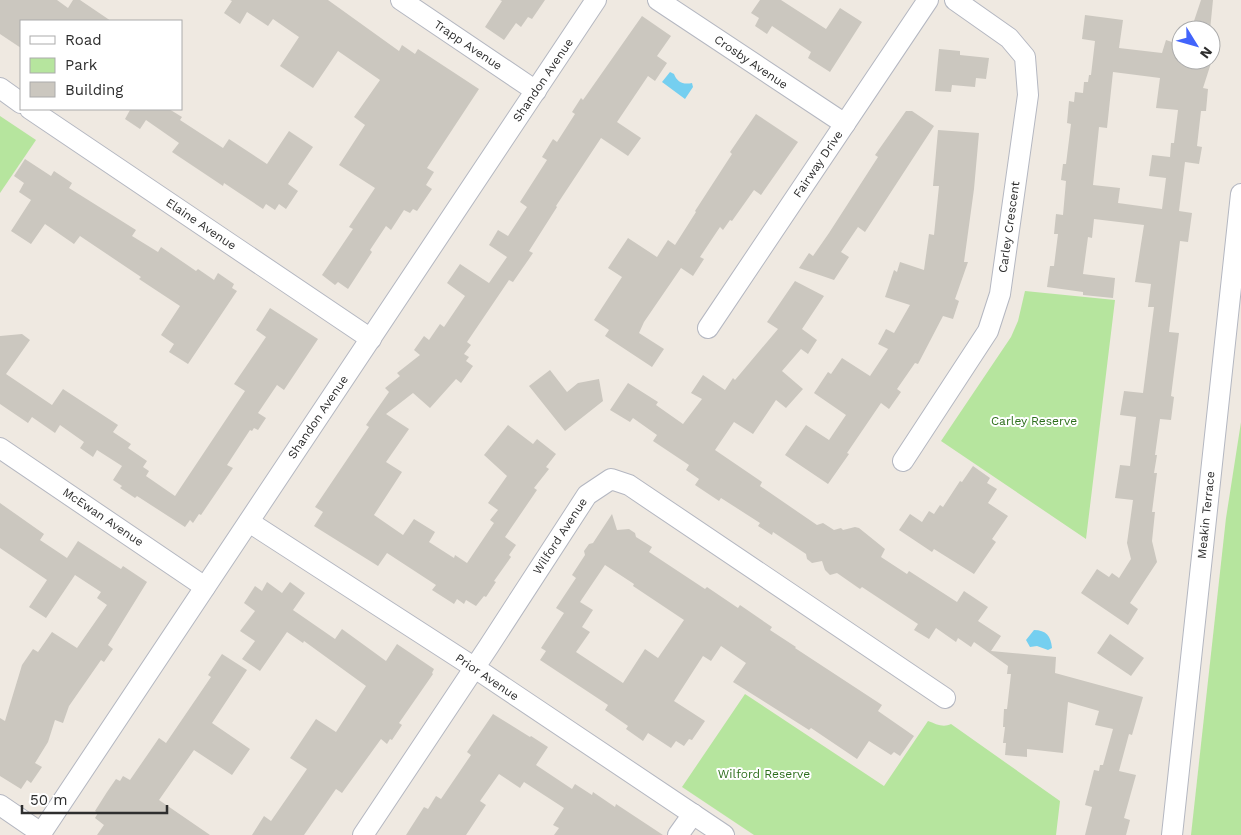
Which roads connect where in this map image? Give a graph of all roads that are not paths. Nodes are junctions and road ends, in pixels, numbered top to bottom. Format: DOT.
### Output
graph roads {
  1 [pos="401,0"];
  2 [pos="596,0"];
  3 [pos="658,0"];
  4 [pos="928,0"];
  5 [pos="955,0"];
  6 [pos="0,88"];
  7 [pos="536,91"];
  8 [pos="20,101"];
  9 [pos="31,110"];
  10 [pos="845,124"];
  11 [pos="1241,197"];
  12 [pos="708,328"];
  13 [pos="371,339"];
  14 [pos="0,448"];
  15 [pos="903,461"];
  16 [pos="249,522"];
  17 [pos="205,587"];
  18 [pos="475,668"];
  19 [pos="945,698"];
  20 [pos="0,805"];
  21 [pos="693,814"];
  22 [pos="41,834"];
  23 [pos="363,835"];
  24 [pos="678,835"];
  25 [pos="724,835"];
  26 [pos="1172,835"];
  1 -- 7 [label="street, Trapp Avenue"];
  2 -- 7 [label="street, Shandon Avenue"];
  3 -- 10 [label="street, Crosby Avenue"];
  4 -- 10 [label="street, Fairway Drive"];
  5 -- 15 [label="street, Carley Crescent"];
  6 -- 8 [label="street"];
  7 -- 13 [label="street, Shandon Avenue"];
  9 -- 13 [label="street, Elaine Avenue"];
  10 -- 12 [label="street, Fairway Drive"];
  11 -- 26 [label="street, Meakin Terrace"];
  13 -- 16 [label="street, Shandon Avenue"];
  14 -- 17 [label="street, McEwan Avenue"];
  16 -- 17 [label="street, Shandon Avenue"];
  16 -- 18 [label="street, Prior Avenue"];
  17 -- 22 [label="street, Shandon Avenue"];
  18 -- 19 [label="street, Wilford Avenue"];
  18 -- 21 [label="street, Prior Avenue"];
  18 -- 23 [label="street, Wilford Avenue"];
  20 -- 22 [label="street"];
  21 -- 24 [label="street"];
  21 -- 25 [label="street, Prior Avenue"];
}
